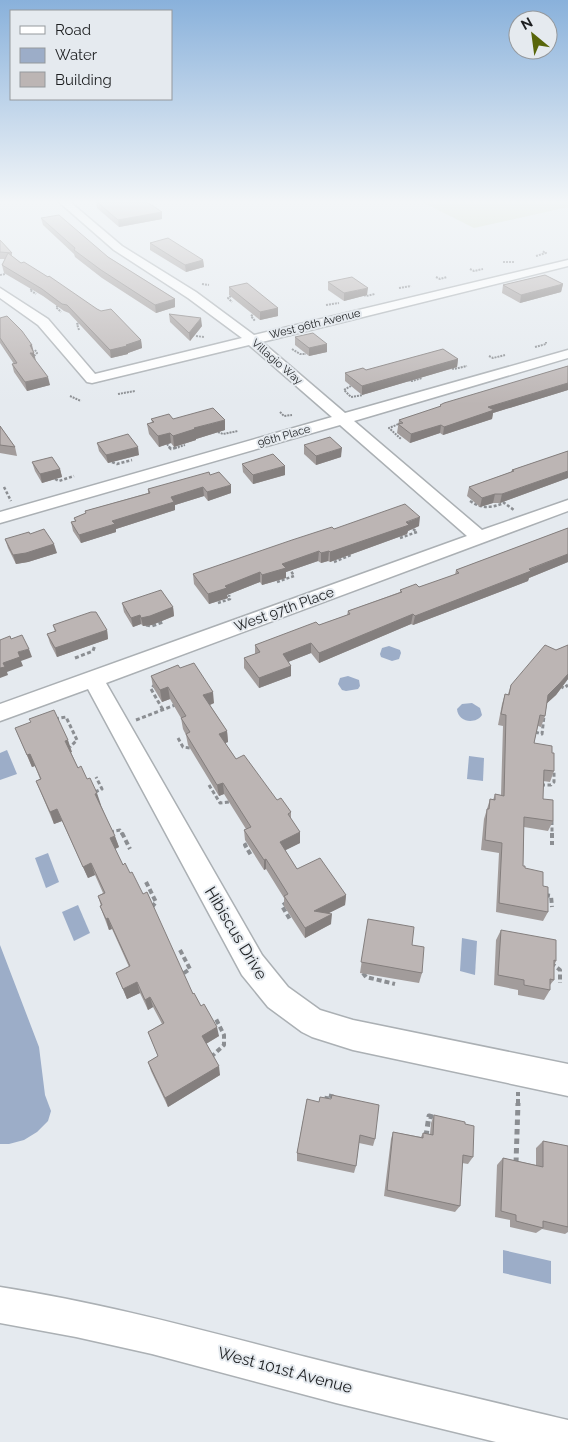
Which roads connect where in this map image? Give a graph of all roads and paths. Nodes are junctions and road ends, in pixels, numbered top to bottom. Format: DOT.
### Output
graph roads {
  1 [pos="152,269"];
  2 [pos="470,269"];
  3 [pos="481,269"];
  4 [pos="538,269"];
  5 [pos="5,274"];
  6 [pos="0,275"];
  7 [pos="436,277"];
  8 [pos="447,277"];
  9 [pos="201,284"];
  10 [pos="209,285"];
  11 [pos="411,286"];
  12 [pos="398,288"];
  13 [pos="32,289"];
  14 [pos="0,292"];
  15 [pos="36,294"];
  16 [pos="361,294"];
  17 [pos="375,294"];
  18 [pos="231,296"];
  19 [pos="232,302"];
  20 [pos="339,303"];
  21 [pos="326,305"];
  22 [pos="58,306"];
  23 [pos="61,312"];
  24 [pos="255,313"];
  25 [pos="255,320"];
  26 [pos="85,321"];
  27 [pos="79,330"];
  28 [pos="250,340"];
  29 [pos="546,342"];
  30 [pos="535,347"];
  31 [pos="292,349"];
  32 [pos="35,350"];
  33 [pos="306,354"];
  34 [pos="568,354"];
  35 [pos="505,355"];
  36 [pos="34,356"];
  37 [pos="489,356"];
  38 [pos="467,366"];
  39 [pos="449,368"];
  40 [pos="422,378"];
  41 [pos="408,380"];
  42 [pos="351,386"];
  43 [pos="135,391"];
  44 [pos="118,394"];
  45 [pos="70,396"];
  46 [pos="363,396"];
  47 [pos="81,401"];
  48 [pos="280,412"];
  49 [pos="292,415"];
  50 [pos="342,419"];
  51 [pos="405,424"];
  52 [pos="238,431"];
  53 [pos="218,432"];
  54 [pos="401,439"];
  55 [pos="168,444"];
  56 [pos="186,445"];
  57 [pos="132,460"];
  58 [pos="112,462"];
  59 [pos="74,476"];
  60 [pos="54,479"];
  61 [pos="470,502"];
  62 [pos="504,503"];
  63 [pos="568,505"];
  64 [pos="0,518"];
  65 [pos="413,529"];
  66 [pos="480,537"];
  67 [pos="400,538"];
  68 [pos="349,553"];
  69 [pos="334,562"];
  70 [pos="291,571"];
  71 [pos="277,582"];
  72 [pos="229,595"];
  73 [pos="218,603"];
  74 [pos="163,622"];
  75 [pos="146,625"];
  76 [pos="95,645"];
  77 [pos="75,658"];
  78 [pos="93,679"];
  79 [pos="161,682"];
  80 [pos="568,685"];
  81 [pos="560,686"];
  82 [pos="175,705"];
  83 [pos="163,710"];
  84 [pos="0,713"];
  85 [pos="544,716"];
  86 [pos="54,719"];
  87 [pos="119,727"];
  88 [pos="535,732"];
  89 [pos="178,738"];
  90 [pos="70,748"];
  91 [pos="190,748"];
  92 [pos="554,771"];
  93 [pos="96,777"];
  94 [pos="540,784"];
  95 [pos="209,785"];
  96 [pos="95,792"];
  97 [pos="229,802"];
  98 [pos="552,818"];
  99 [pos="110,832"];
  100 [pos="247,844"];
  101 [pos="552,845"];
  102 [pos="130,849"];
  103 [pos="252,857"];
  104 [pos="146,882"];
  105 [pos="538,893"];
  106 [pos="287,902"];
  107 [pos="152,907"];
  108 [pos="552,907"];
  109 [pos="291,921"];
  110 [pos="180,950"];
  111 [pos="550,963"];
  112 [pos="363,974"];
  113 [pos="181,975"];
  114 [pos="560,983"];
  115 [pos="395,984"];
  116 [pos="216,1019"];
  117 [pos="210,1057"];
  118 [pos="519,1069"];
  119 [pos="568,1080"];
  120 [pos="342,1098"];
  121 [pos="325,1106"];
  122 [pos="447,1120"];
  123 [pos="425,1141"];
  124 [pos="516,1169"];
  125 [pos="0,1305"];
  126 [pos="568,1440"];
  1 -- 28 [label="street, Villagio Way"];
  2 -- 3 [label="path"];
  4 -- 28 [label="street, West 96th Avenue"];
  5 -- 6 [label="path"];
  7 -- 8 [label="path"];
  9 -- 10 [label="path"];
  11 -- 12 [label="path"];
  13 -- 15 [label="path"];
  14 -- 28 [label="street, West 96th Avenue"];
  16 -- 17 [label="path"];
  18 -- 19 [label="path"];
  20 -- 21 [label="path"];
  22 -- 23 [label="path"];
  24 -- 25 [label="path"];
  26 -- 27 [label="path"];
  28 -- 50 [label="street, Villagio Way"];
  29 -- 30 [label="path"];
  31 -- 33 [label="path"];
  32 -- 36 [label="path"];
  34 -- 50 [label="street, 96th Place"];
  35 -- 37 [label="path"];
  38 -- 39 [label="path"];
  40 -- 41 [label="path"];
  42 -- 46 [label="path"];
  43 -- 44 [label="path"];
  45 -- 47 [label="path"];
  48 -- 49 [label="path"];
  50 -- 64 [label="street, 96th Place"];
  50 -- 66 [label="street, Villagio Way"];
  51 -- 54 [label="path"];
  52 -- 53 [label="path"];
  55 -- 56 [label="path"];
  57 -- 58 [label="path"];
  59 -- 60 [label="path"];
  61 -- 62 [label="path"];
  63 -- 66 [label="street, West 97th Place"];
  65 -- 67 [label="path"];
  66 -- 78 [label="street, West 97th Place"];
  68 -- 69 [label="path"];
  70 -- 71 [label="path"];
  72 -- 73 [label="path"];
  74 -- 75 [label="path"];
  76 -- 77 [label="path"];
  78 -- 84 [label="street, West 97th Place"];
  78 -- 87 [label="street, Hibiscus Drive"];
  79 -- 83 [label="path"];
  80 -- 81 [label="path"];
  82 -- 83 [label="path"];
  83 -- 87 [label="path"];
  85 -- 88 [label="path"];
  86 -- 90 [label="path"];
  87 -- 118 [label="street, Hibiscus Drive"];
  89 -- 91 [label="path"];
  92 -- 94 [label="path"];
  93 -- 96 [label="path"];
  95 -- 97 [label="path"];
  98 -- 101 [label="path"];
  99 -- 102 [label="path"];
  100 -- 103 [label="path"];
  104 -- 107 [label="path"];
  105 -- 108 [label="path"];
  106 -- 109 [label="path"];
  110 -- 113 [label="path"];
  111 -- 114 [label="path"];
  112 -- 115 [label="path"];
  116 -- 117 [label="path"];
  118 -- 119 [label="street, Hibiscus Drive"];
  118 -- 124 [label="path"];
  120 -- 121 [label="path"];
  122 -- 123 [label="path"];
  125 -- 126 [label="street, West 101st Avenue"];
}
